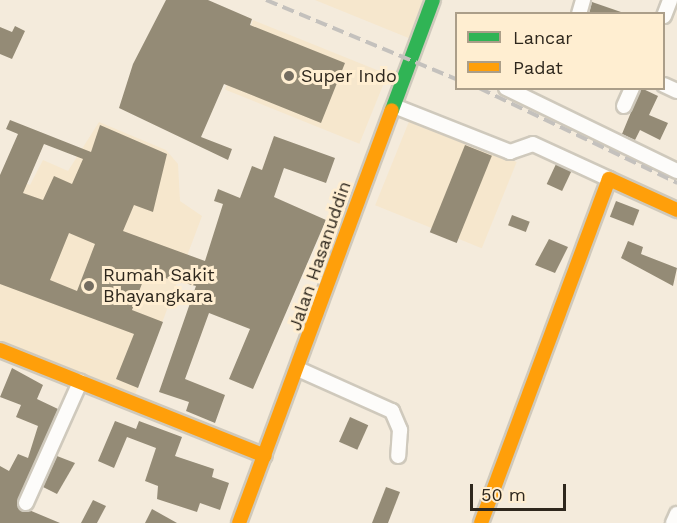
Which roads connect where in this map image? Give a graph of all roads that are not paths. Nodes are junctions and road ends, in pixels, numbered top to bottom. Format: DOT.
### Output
graph roads {
  1 [pos="433,0"];
  2 [pos="510,90"];
  3 [pos="631,90"];
  4 [pos="394,106"];
  5 [pos="624,106"];
  6 [pos="677,171"];
  7 [pos="609,178"];
  8 [pos="677,210"];
  9 [pos="0,350"];
  10 [pos="298,369"];
  11 [pos="80,382"];
  12 [pos="265,456"];
  13 [pos="398,456"];
  14 [pos="26,503"];
  15 [pos="677,514"];
  16 [pos="239,523"];
  17 [pos="481,523"];
  18 [pos="673,523"];
  1 -- 4 [label="street, Jalan Hasanuddin"];
  2 -- 6 [label="street"];
  3 -- 5 [label="street"];
  4 -- 7 [label="street"];
  4 -- 10 [label="street, Jalan Hasanuddin"];
  7 -- 8 [label="street"];
  7 -- 17 [label="street"];
  9 -- 11 [label="street"];
  10 -- 12 [label="street, Jalan Hasanuddin"];
  10 -- 13 [label="street"];
  11 -- 12 [label="street"];
  11 -- 14 [label="street"];
  12 -- 16 [label="street, Jalan Hasanuddin"];
  15 -- 18 [label="street"];
}
